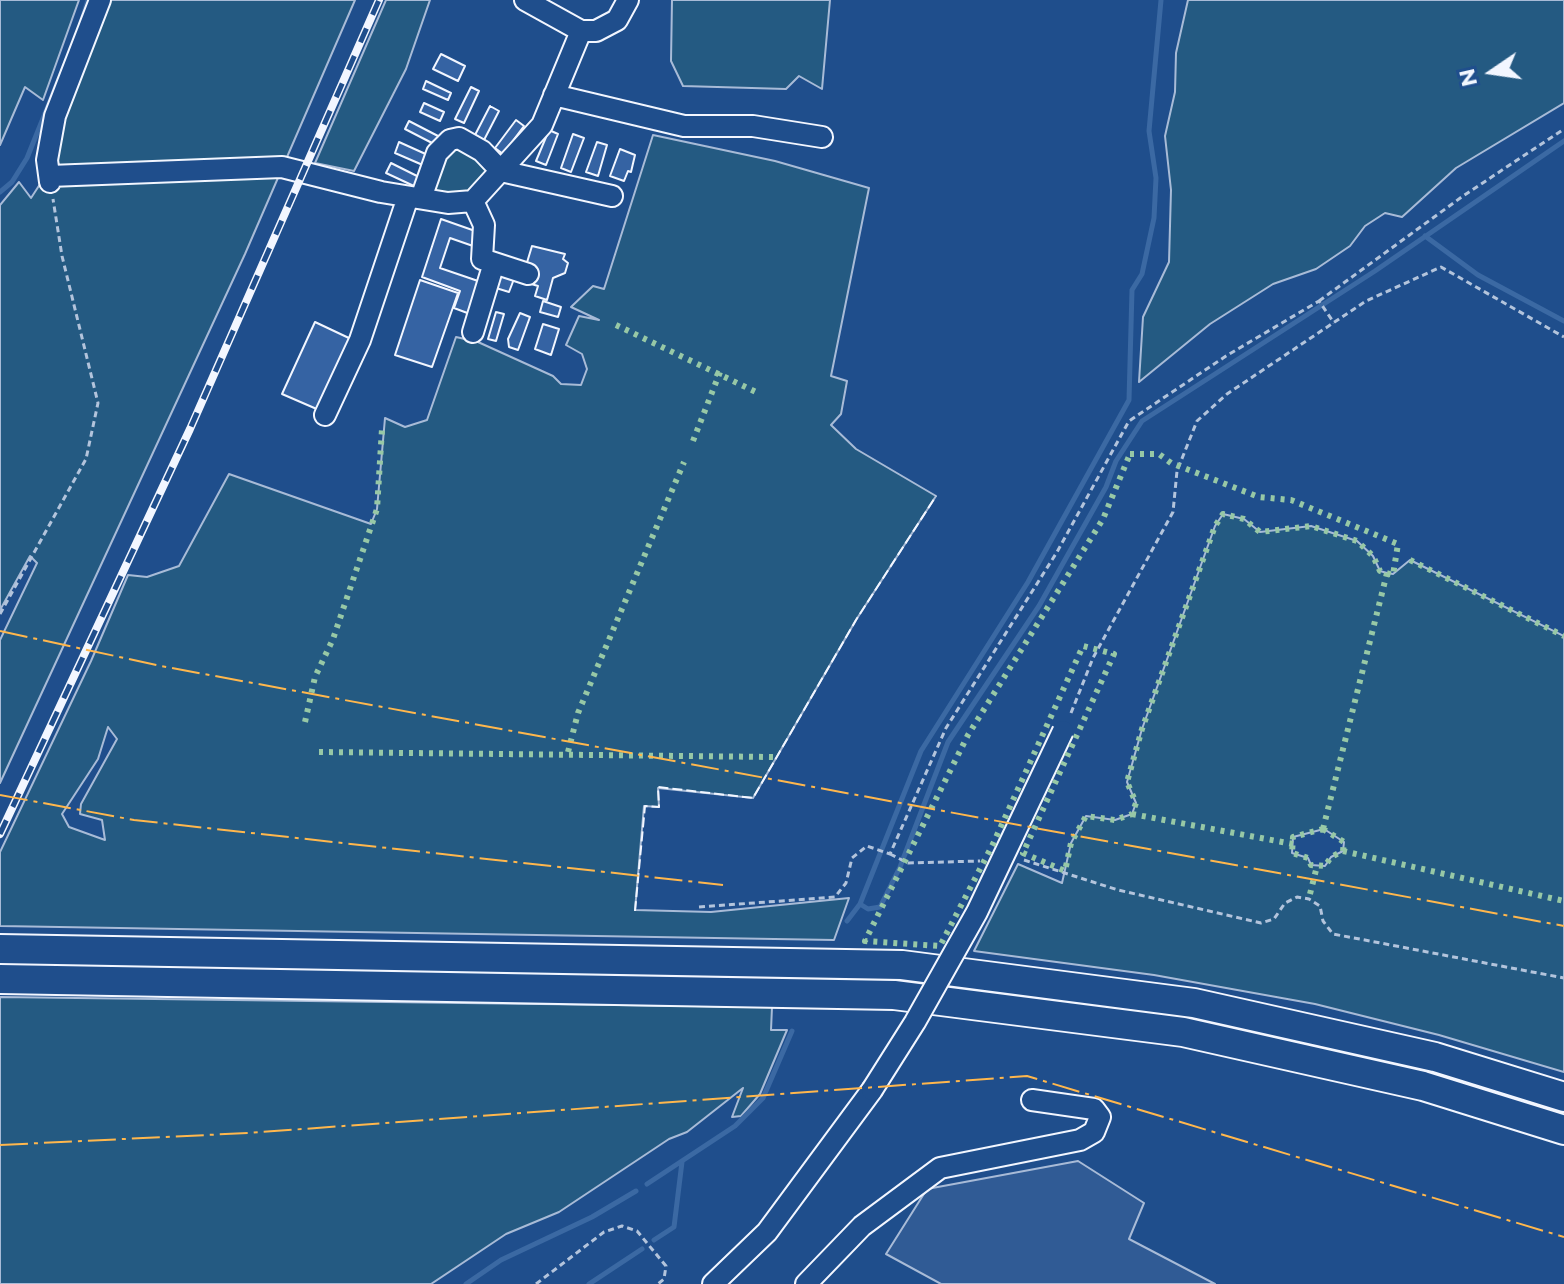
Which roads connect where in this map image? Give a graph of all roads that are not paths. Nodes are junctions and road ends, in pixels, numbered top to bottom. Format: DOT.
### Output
graph roads {
  1 [pos="100,0"];
  2 [pos="525,0"];
  3 [pos="628,0"];
  4 [pos="581,31"];
  5 [pos="554,95"];
  6 [pos="822,137"];
  7 [pos="501,171"];
  8 [pos="612,196"];
  9 [pos="415,198"];
  10 [pos="473,201"];
  11 [pos="494,263"];
  12 [pos="528,274"];
  13 [pos="473,332"];
  14 [pos="325,415"];
  15 [pos="1063,731"];
  16 [pos="0,949"];
  17 [pos="0,979"];
  18 [pos="1564,1097"];
  19 [pos="1032,1100"];
  20 [pos="1564,1130"];
  21 [pos="713,1284"];
  22 [pos="806,1284"];
  1 -- 9 [label="street"];
  2 -- 4 [label="street"];
  3 -- 4 [label="street"];
  4 -- 5 [label="street"];
  5 -- 6 [label="street"];
  5 -- 7 [label="street"];
  7 -- 8 [label="street"];
  7 -- 9 [label="street"];
  7 -- 10 [label="street"];
  9 -- 10 [label="street"];
  9 -- 14 [label="street"];
  10 -- 11 [label="street"];
  11 -- 12 [label="street"];
  11 -- 13 [label="street"];
  15 -- 21 [label="street, bridge"];
  16 -- 18 [label="highway"];
  17 -- 20 [label="highway"];
  19 -- 22 [label="street"];
}
